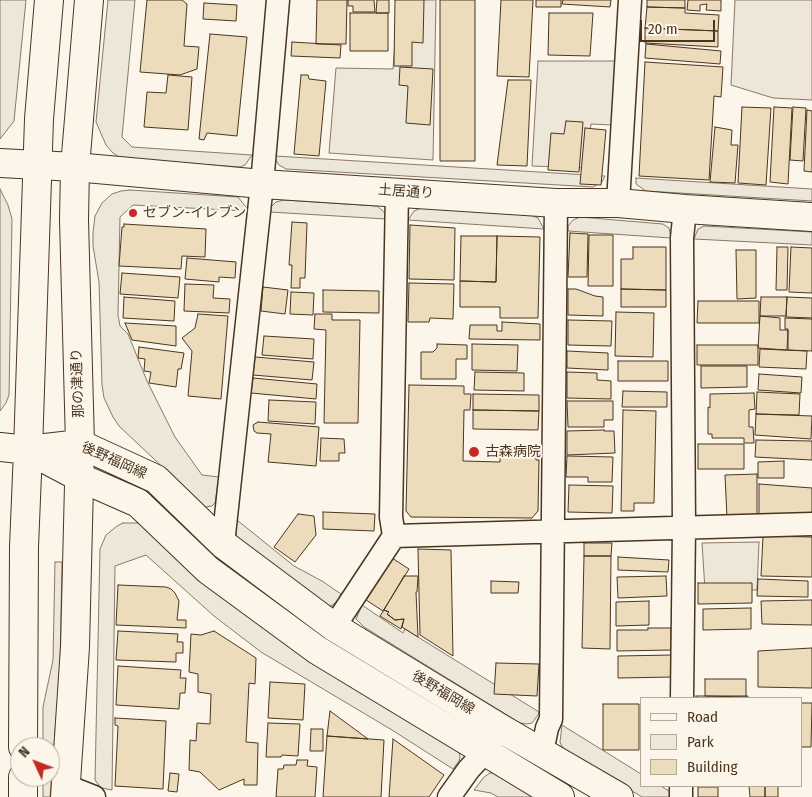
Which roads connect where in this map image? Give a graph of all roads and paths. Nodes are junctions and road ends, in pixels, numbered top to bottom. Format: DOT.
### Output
graph roads {
  1 [pos="49,0"];
  2 [pos="89,0"];
  3 [pos="278,0"];
  4 [pos="630,0"];
  5 [pos="0,163"];
  6 [pos="37,165"];
  7 [pos="75,167"];
  8 [pos="262,184"];
  9 [pos="398,192"];
  10 [pos="556,203"];
  11 [pos="618,203"];
  12 [pos="685,210"];
  13 [pos="812,217"];
  14 [pos="80,444"];
  15 [pos="0,447"];
  16 [pos="28,450"];
  17 [pos="79,477"];
  18 [pos="812,524"];
  19 [pos="684,528"];
  20 [pos="554,531"];
  21 [pos="394,536"];
  22 [pos="223,544"];
  23 [pos="334,627"];
  24 [pos="682,697"];
  25 [pos="500,728"];
  26 [pos="23,737"];
  27 [pos="485,752"];
  28 [pos="542,752"];
  29 [pos="65,791"];
  30 [pos="94,797"];
  31 [pos="449,797"];
  32 [pos="560,797"];
  33 [pos="620,797"];
  1 -- 6 [label="main road"];
  2 -- 7 [label="main road, 那の津通り"];
  3 -- 8 [label="street"];
  4 -- 11 [label="street"];
  5 -- 6 [label="main road, 土居通り"];
  6 -- 7 [label="main road, 土居通り"];
  6 -- 16 [label="main road"];
  7 -- 8 [label="main road, 土居通り"];
  7 -- 14 [label="main road, 那の津通り"];
  8 -- 9 [label="main road, 土居通り"];
  8 -- 22 [label="street"];
  9 -- 10 [label="main road, 土居通り"];
  9 -- 21 [label="street"];
  10 -- 11 [label="main road, 土居通り"];
  10 -- 20 [label="street"];
  11 -- 12 [label="main road, 土居通り"];
  12 -- 13 [label="main road, 土居通り"];
  12 -- 19 [label="street"];
  14 -- 16 [label="main road, 後野福岡線"];
  14 -- 17 [label="main road, 那の津通り"];
  14 -- 22 [label="main road, 後野福岡線"];
  15 -- 16 [label="main road"];
  16 -- 17 [label="main road, 後野福岡線"];
  16 -- 26 [label="main road"];
  17 -- 27 [label="main road, 後野福岡線"];
  17 -- 29 [label="main road, 那の津通り"];
  18 -- 19 [label="street"];
  19 -- 20 [label="street"];
  19 -- 24 [label="street"];
  20 -- 21 [label="street"];
  20 -- 28 [label="street"];
  21 -- 23 [label="street"];
  22 -- 23 [label="main road, 後野福岡線"];
  23 -- 25 [label="main road, 後野福岡線"];
  25 -- 27 [label="street"];
  25 -- 28 [label="main road, 後野福岡線"];
  27 -- 31 [label="street"];
  27 -- 32 [label="main road, 後野福岡線"];
  28 -- 33 [label="main road, 後野福岡線"];
  29 -- 30 [label="street"];
}
